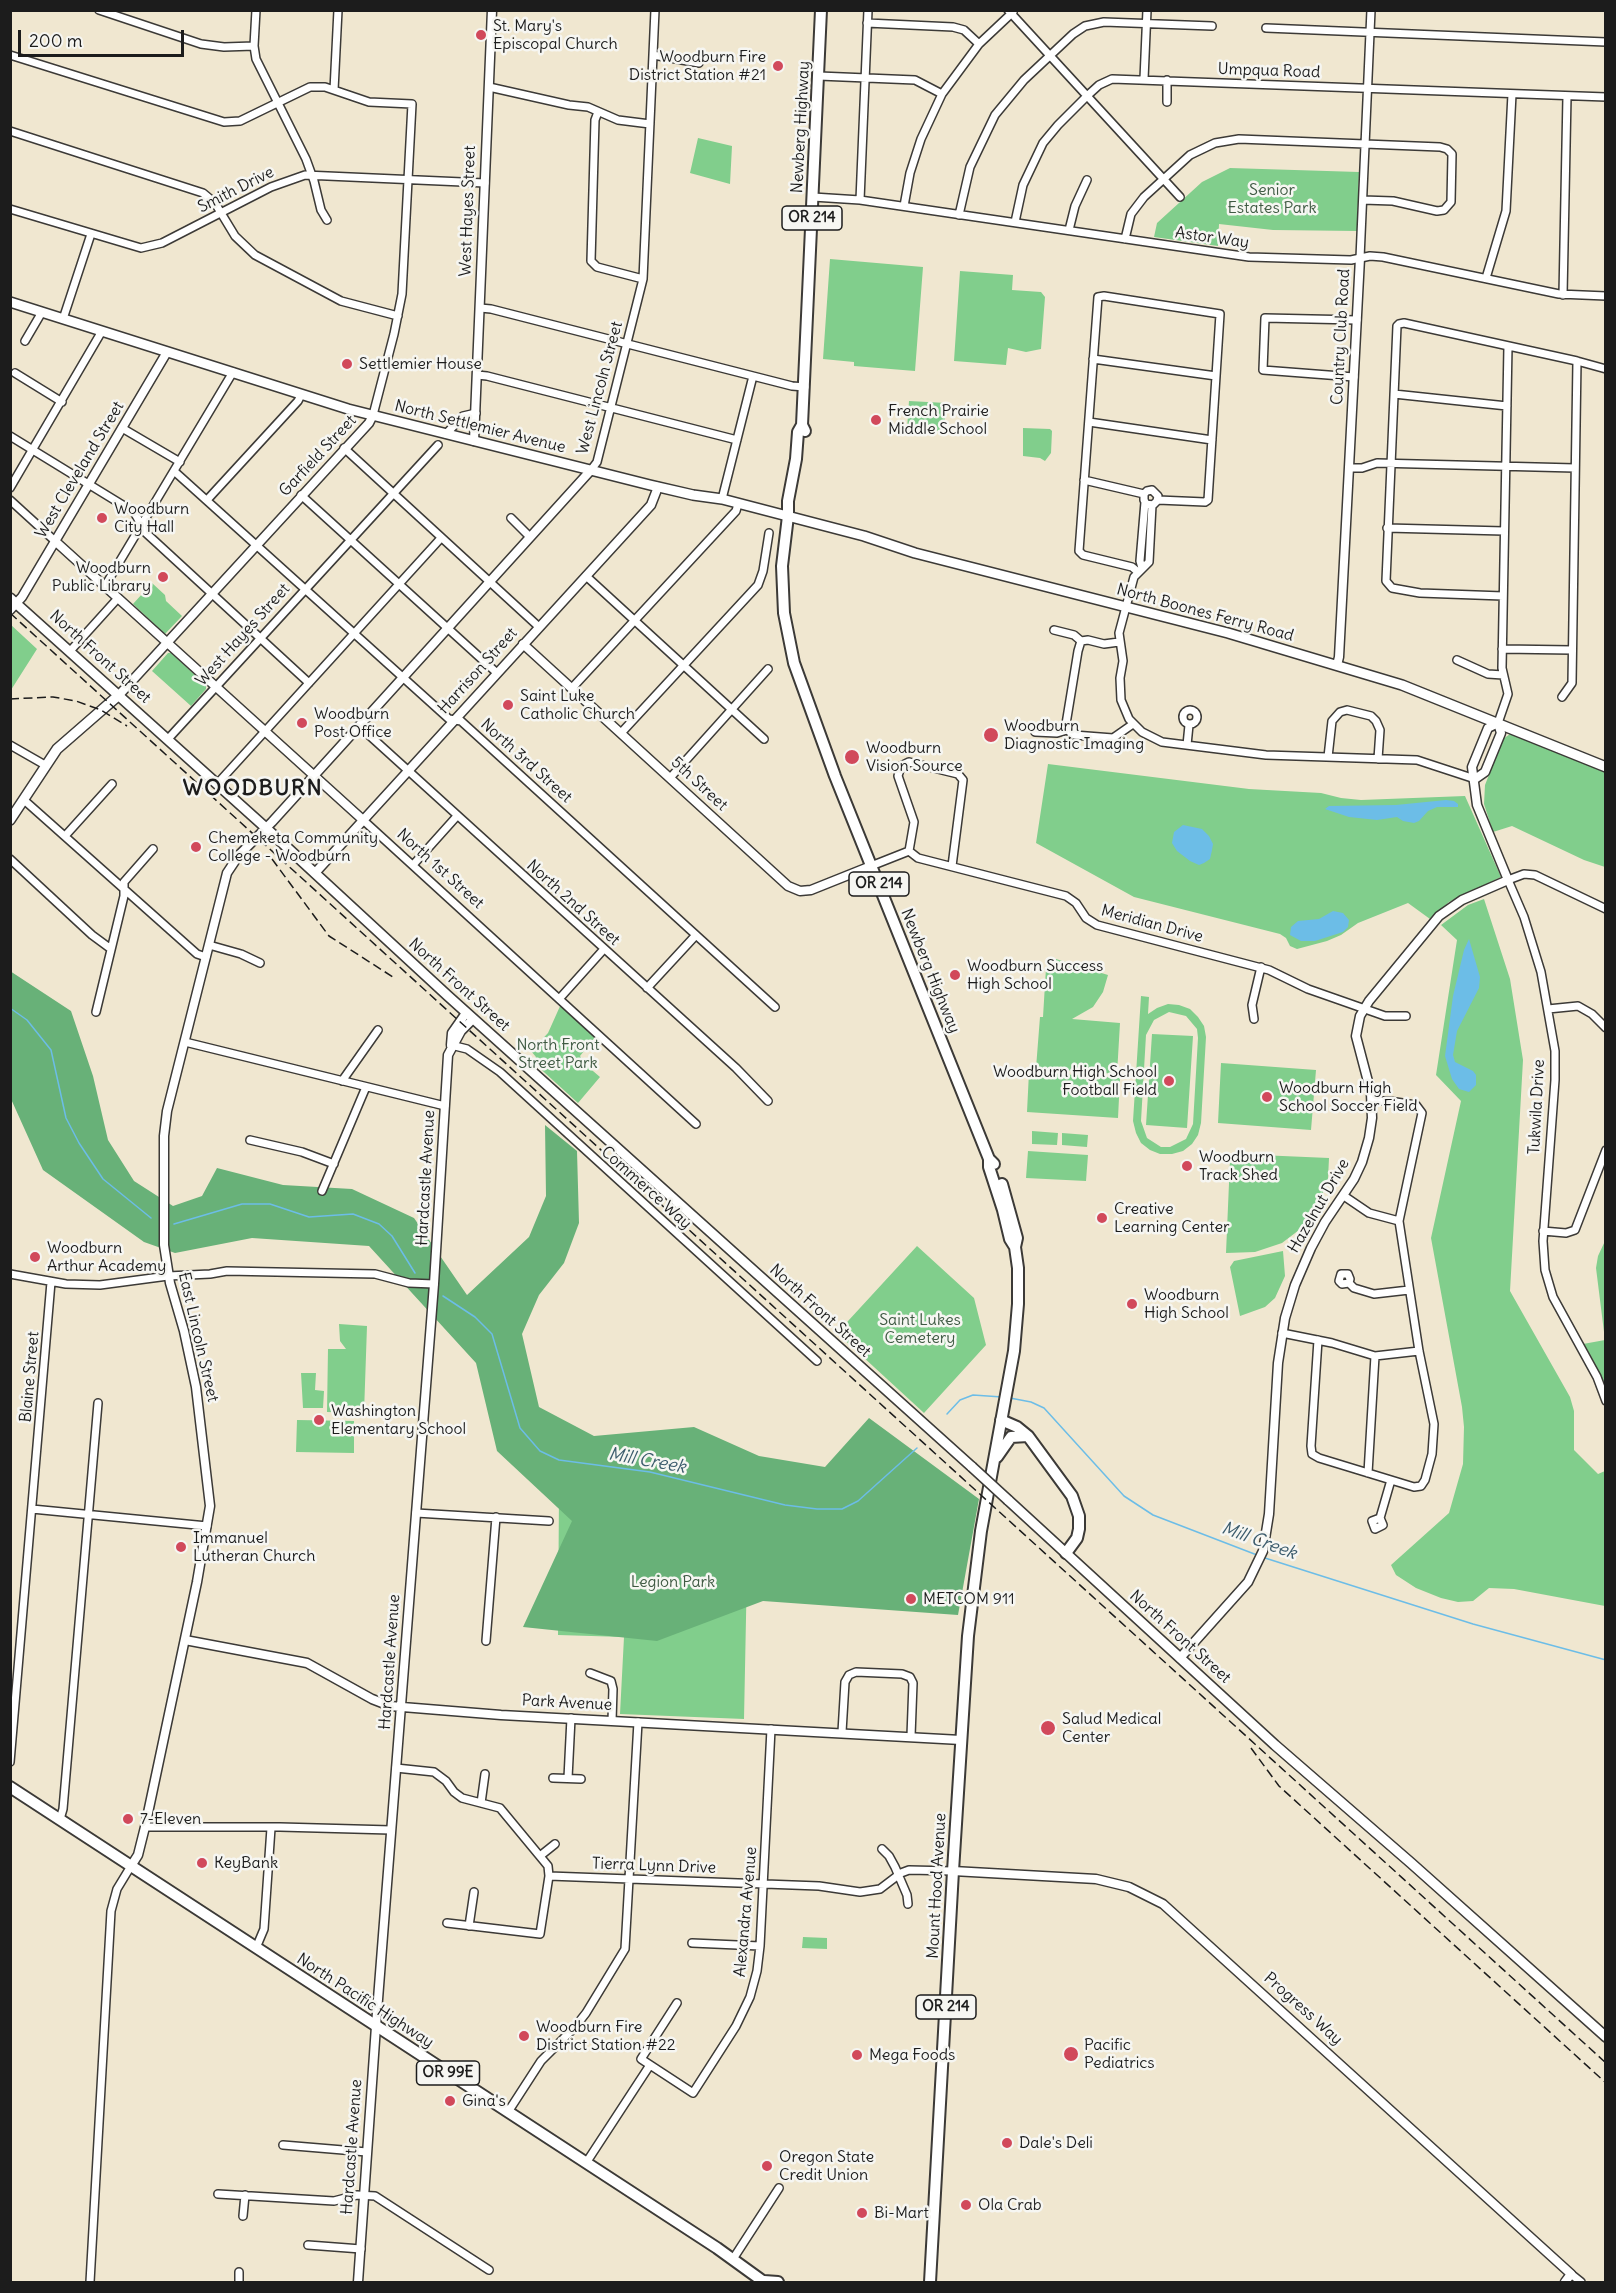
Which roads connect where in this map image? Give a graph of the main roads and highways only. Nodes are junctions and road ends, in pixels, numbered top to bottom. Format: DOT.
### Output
graph roads {
  1 [pos="821,10"];
  2 [pos="10,302"];
  3 [pos="788,516"];
  4 [pos="13,603"];
  5 [pos="119,695"];
  6 [pos="1605,767"];
  7 [pos="11,818"];
  8 [pos="1001,1420"];
  9 [pos="1028,1436"];
  10 [pos="992,1467"];
  11 [pos="987,1493"];
  12 [pos="1066,1553"];
  13 [pos="10,1786"];
  14 [pos="1605,2037"];
  15 [pos="764,2282"];
  16 [pos="778,2283"];
  17 [pos="930,2283"];
  1 -- 3 [label="main road, Newberg Highway / OR 214"];
  2 -- 3 [label="main road, North Settlemier Avenue"];
  3 -- 6 [label="main road, North Boones Ferry Road"];
  3 -- 8 [label="main road, Newberg Highway / OR 214"];
  4 -- 5 [label="main road, North Front Street"];
  5 -- 7 [label="main road"];
  5 -- 12 [label="main road, North Front Street, bridge"];
  8 -- 9 [label="main road"];
  8 -- 10 [label="main road, Newberg Highway / OR 214"];
  9 -- 10 [label="main road"];
  9 -- 12 [label="main road"];
  10 -- 11 [label="main road, Newberg Highway / OR 214"];
  11 -- 17 [label="main road, Mount Hood Avenue / OR 214"];
  12 -- 14 [label="main road, North Front Street"];
  13 -- 15 [label="main road, North Pacific Highway / OR 99E"];
  15 -- 16 [label="main road, North Pacific Highway / OR 99E"];
}
